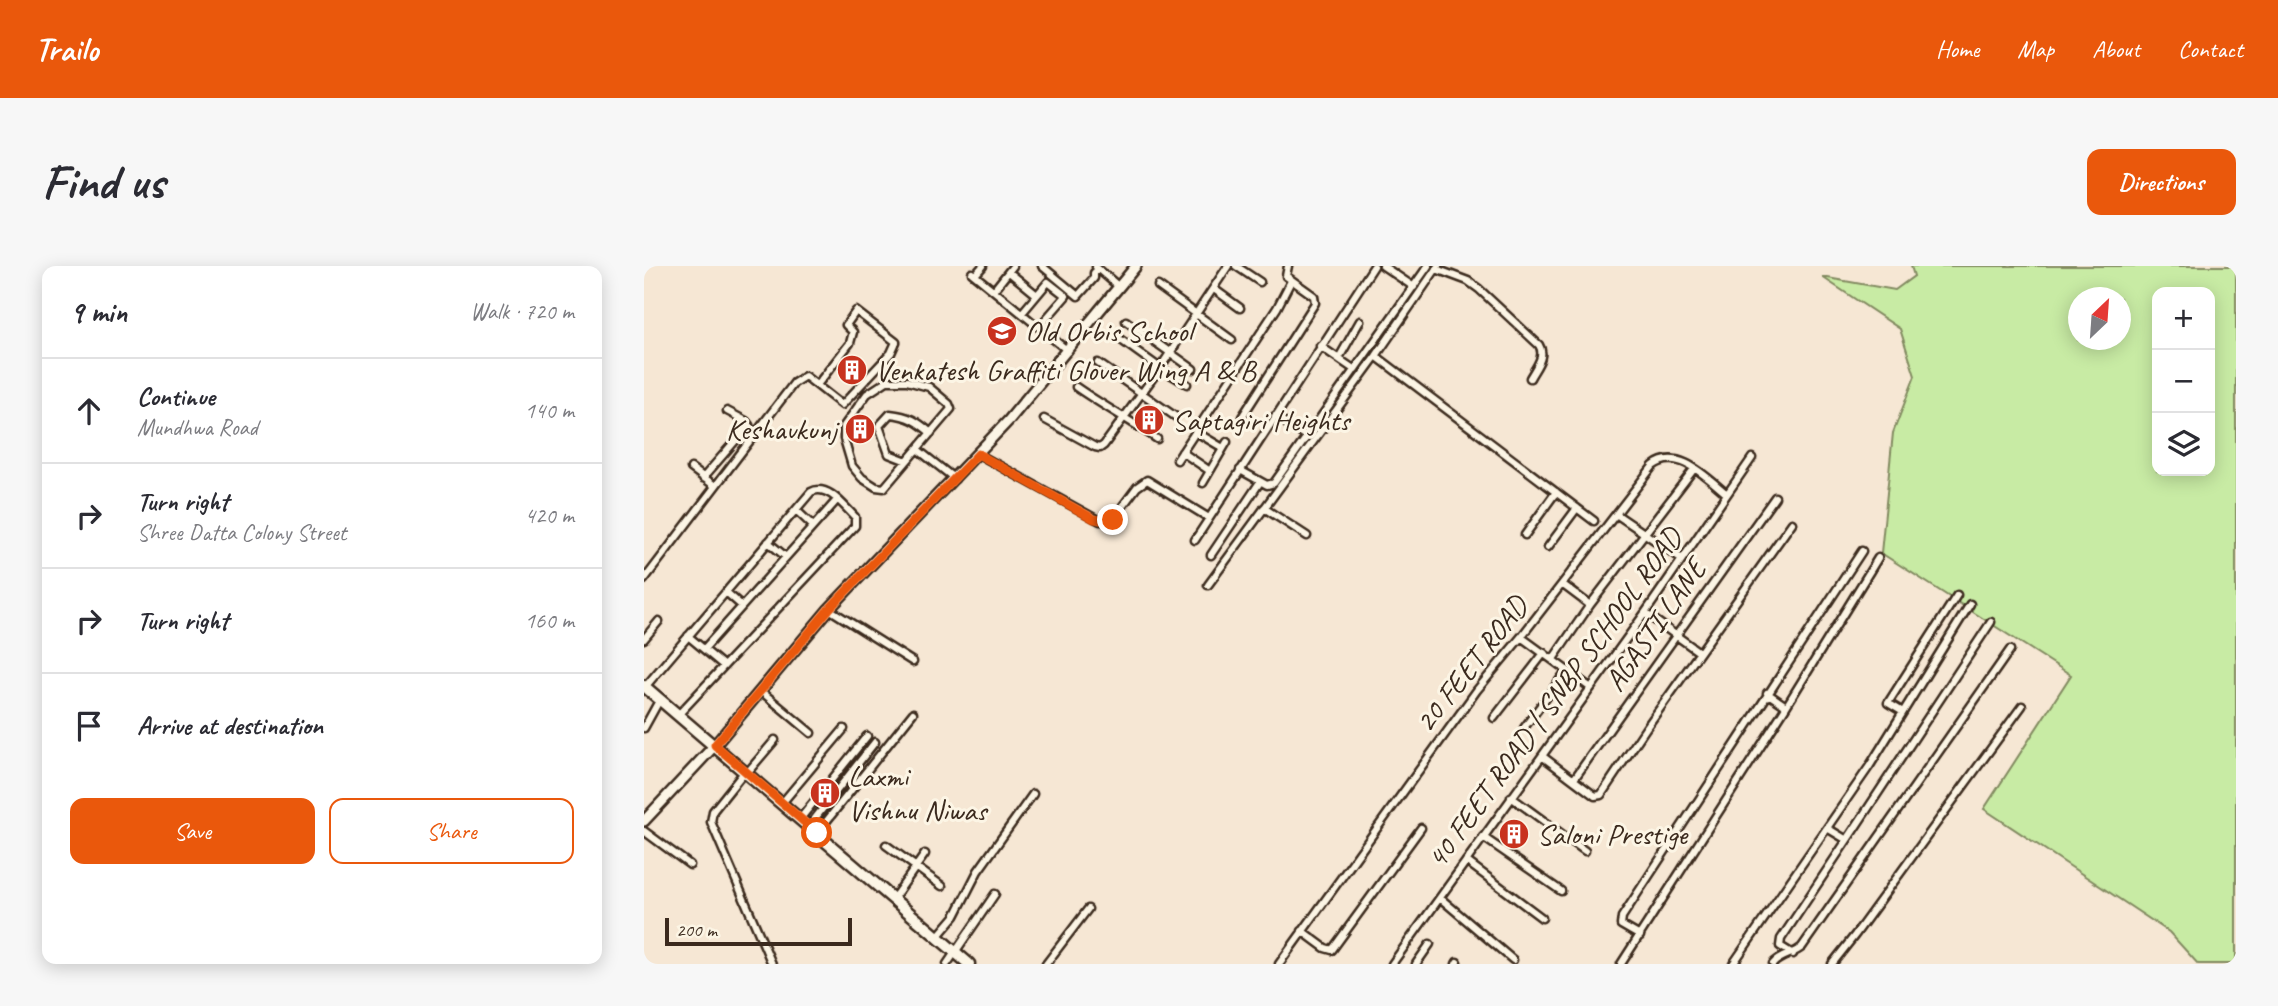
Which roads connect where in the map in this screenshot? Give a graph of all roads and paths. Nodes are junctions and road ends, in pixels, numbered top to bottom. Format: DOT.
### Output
graph roads {
  1 [pos="983,266"];
  2 [pos="1042,266"];
  3 [pos="1136,266"];
  4 [pos="1228,266"];
  5 [pos="1236,266"];
  6 [pos="1288,266"];
  7 [pos="1374,266"];
  8 [pos="1383,266"];
  9 [pos="1427,266"];
  10 [pos="1096,267"];
  11 [pos="1437,268"];
  12 [pos="1011,269"];
  13 [pos="1292,281"];
  14 [pos="1260,282"];
  15 [pos="1118,286"];
  16 [pos="1158,286"];
  17 [pos="1414,287"];
  18 [pos="1214,289"];
  19 [pos="994,290"];
  20 [pos="1037,295"];
  21 [pos="1240,308"];
  22 [pos="1022,313"];
  23 [pos="1196,314"];
  24 [pos="1126,321"];
  25 [pos="1360,321"];
  26 [pos="1039,327"];
  27 [pos="1117,337"];
  28 [pos="1231,340"];
  29 [pos="1320,346"];
  30 [pos="1068,351"];
  31 [pos="1169,353"];
  32 [pos="1376,356"];
  33 [pos="1339,358"];
  34 [pos="1098,363"];
  35 [pos="1160,368"];
  36 [pos="1193,369"];
  37 [pos="1355,370"];
  38 [pos="1530,378"];
  39 [pos="1187,384"];
  40 [pos="817,385"];
  41 [pos="1076,387"];
  42 [pos="1142,392"];
  43 [pos="727,411"];
  44 [pos="1275,416"];
  45 [pos="1125,417"];
  46 [pos="1176,417"];
  47 [pos="1242,417"];
  48 [pos="1044,419"];
  49 [pos="1196,432"];
  50 [pos="931,433"];
  51 [pos="1307,438"];
  52 [pos="1157,439"];
  53 [pos="917,449"];
  54 [pos="1182,452"];
  55 [pos="978,454"];
  56 [pos="1752,458"];
  57 [pos="1177,460"];
  58 [pos="907,461"];
  59 [pos="691,468"];
  60 [pos="1693,469"];
  61 [pos="1240,470"];
  62 [pos="1210,471"];
  63 [pos="703,478"];
  64 [pos="955,480"];
  65 [pos="1260,482"];
  66 [pos="1203,483"];
  67 [pos="715,486"];
  68 [pos="1556,492"];
  69 [pos="1727,494"];
  70 [pos="1774,497"];
  71 [pos="837,500"];
  72 [pos="1264,508"];
  73 [pos="1577,508"];
  74 [pos="796,510"];
  75 [pos="1616,514"];
  76 [pos="1209,518"];
  77 [pos="1594,521"];
  78 [pos="1792,523"];
  79 [pos="813,526"];
  80 [pos="1644,533"];
  81 [pos="1525,535"];
  82 [pos="1307,536"];
  83 [pos="1195,540"];
  84 [pos="768,542"];
  85 [pos="1548,547"];
  86 [pos="1862,551"];
  87 [pos="1210,555"];
  88 [pos="786,557"];
  89 [pos="1878,558"];
  90 [pos="1682,559"];
  91 [pos="644,580"];
  92 [pos="1562,584"];
  93 [pos="1208,585"];
  94 [pos="726,592"];
  95 [pos="1957,595"];
  96 [pos="1970,604"];
  97 [pos="1590,605"];
  98 [pos="742,606"];
  99 [pos="829,609"];
  100 [pos="1645,614"];
  101 [pos="659,621"];
  102 [pos="1991,622"];
  103 [pos="688,636"];
  104 [pos="1521,636"];
  105 [pos="1675,636"];
  106 [pos="644,639"];
  107 [pos="704,649"];
  108 [pos="2010,650"];
  109 [pos="1699,652"];
  110 [pos="1544,653"];
  111 [pos="1553,659"];
  112 [pos="913,662"];
  113 [pos="724,666"];
  114 [pos="1567,670"];
  115 [pos="645,687"];
  116 [pos="1591,688"];
  117 [pos="762,692"];
  118 [pos="1767,693"];
  119 [pos="660,699"];
  120 [pos="1786,706"];
  121 [pos="2022,706"];
  122 [pos="1903,712"];
  123 [pos="912,713"];
  124 [pos="678,715"];
  125 [pos="1494,718"];
  126 [pos="644,727"];
  127 [pos="1524,728"];
  128 [pos="844,729"];
  129 [pos="811,733"];
  130 [pos="867,736"];
  131 [pos="775,740"];
  132 [pos="875,742"];
  133 [pos="715,745"];
  134 [pos="1542,757"];
  135 [pos="746,772"];
  136 [pos="1574,779"];
  137 [pos="1034,794"];
  138 [pos="1511,797"];
  139 [pos="782,803"];
  140 [pos="646,815"];
  141 [pos="800,818"];
  142 [pos="1420,828"];
  143 [pos="1827,828"];
  144 [pos="813,830"];
  145 [pos="644,831"];
  146 [pos="1483,837"];
  147 [pos="1847,840"];
  148 [pos="886,845"];
  149 [pos="1585,851"];
  150 [pos="925,854"];
  151 [pos="1466,861"];
  152 [pos="690,865"];
  153 [pos="915,867"];
  154 [pos="942,886"];
  155 [pos="1561,891"];
  156 [pos="995,894"];
  157 [pos="1440,898"];
  158 [pos="893,899"];
  159 [pos="1088,909"];
  160 [pos="1542,918"];
  161 [pos="1303,931"];
  162 [pos="1640,936"];
  163 [pos="937,937"];
  164 [pos="1430,944"];
  165 [pos="955,953"];
  166 [pos="1793,954"];
  167 [pos="1513,960"];
  168 [pos="772,964"];
  169 [pos="947,964"];
  170 [pos="970,964"];
  171 [pos="1046,964"];
  172 [pos="1279,964"];
  173 [pos="1392,964"];
  174 [pos="1416,964"];
  175 [pos="1621,964"];
  176 [pos="1733,964"];
  177 [pos="1773,964"];
  178 [pos="1832,964"];
  1 -- 19 [label="street"];
  2 -- 10 [label="street"];
  3 -- 15 [label="street"];
  4 -- 18 [label="street"];
  5 -- 14 [label="street"];
  6 -- 13 [label="street"];
  7 -- 29 [label="street"];
  8 -- 17 [label="street"];
  9 -- 17 [label="street"];
  10 -- 15 [label="street"];
  11 -- 32 [label="street"];
  11 -- 38 [label="street"];
  12 -- 19 [label="street"];
  12 -- 20 [label="street"];
  13 -- 47 [label="street"];
  13 -- 49 [label="street"];
  15 -- 30 [label="street"];
  16 -- 23 [label="street"];
  17 -- 37 [label="street"];
  18 -- 21 [label="street"];
  18 -- 23 [label="street"];
  19 -- 22 [label="street"];
  20 -- 22 [label="street"];
  20 -- 26 [label="street"];
  22 -- 26 [label="street"];
  23 -- 28 [label="street"];
  23 -- 31 [label="street"];
  24 -- 31 [label="street"];
  25 -- 33 [label="street"];
  26 -- 30 [label="street"];
  27 -- 35 [label="street"];
  29 -- 33 [label="street"];
  29 -- 44 [label="street"];
  30 -- 55 [label="street"];
  31 -- 35 [label="street"];
  31 -- 36 [label="street"];
  32 -- 68 [label="street"];
  32 -- 72 [label="street"];
  33 -- 37 [label="street"];
  34 -- 42 [label="street"];
  35 -- 39 [label="street"];
  35 -- 42 [label="street"];
  37 -- 51 [label="street"];
  40 -- 40 [label="street"];
  40 -- 67 [label="street"];
  41 -- 45 [label="street"];
  42 -- 45 [label="street"];
  42 -- 46 [label="street"];
  43 -- 63 [label="street"];
  44 -- 51 [label="street"];
  44 -- 61 [label="street"];
  45 -- 48 [label="street"];
  45 -- 52 [label="street"];
  49 -- 54 [label="street"];
  49 -- 62 [label="street"];
  50 -- 53 [label="street"];
  50 -- 58 [label="street"];
  50 -- 58 [label="street"];
  51 -- 65 [label="street"];
  53 -- 58 [label="street"];
  53 -- 64 [label="street"];
  54 -- 57 [label="street"];
  54 -- 62 [label="street"];
  55 -- 64 [label="street"];
  55 -- 76 [label="street"];
  56 -- 69 [label="street, 40 FEET ROAD | SNBP SCHOOL ROAD"];
  59 -- 63 [label="street"];
  60 -- 69 [label="street, 20 FEET ROAD"];
  60 -- 75 [label="street, 20 FEET ROAD"];
  60 -- 80 [label="street"];
  61 -- 65 [label="street"];
  61 -- 76 [label="street"];
  62 -- 66 [label="street"];
  63 -- 67 [label="street"];
  64 -- 99 [label="street"];
  65 -- 87 [label="street"];
  67 -- 91 [label="street"];
  68 -- 73 [label="street"];
  68 -- 81 [label="street"];
  69 -- 90 [label="street, 40 FEET ROAD | SNBP SCHOOL ROAD"];
  70 -- 105 [label="street, AGASTI LANE"];
  71 -- 74 [label="street"];
  71 -- 79 [label="street"];
  71 -- 113 [label="street"];
  72 -- 82 [label="street"];
  72 -- 93 [label="street"];
  73 -- 77 [label="street"];
  73 -- 85 [label="street"];
  74 -- 79 [label="street"];
  74 -- 84 [label="street"];
  75 -- 80 [label="street"];
  75 -- 92 [label="street, 20 FEET ROAD"];
  76 -- 83 [label="street"];
  78 -- 109 [label="street"];
  79 -- 88 [label="street"];
  80 -- 90 [label="street"];
  80 -- 97 [label="street"];
  84 -- 88 [label="street"];
  84 -- 94 [label="street"];
  86 -- 118 [label="street"];
  88 -- 98 [label="street"];
  89 -- 120 [label="street"];
  90 -- 100 [label="street, 40 FEET ROAD | SNBP SCHOOL ROAD"];
  92 -- 97 [label="street"];
  92 -- 104 [label="street, 20 FEET ROAD"];
  94 -- 98 [label="street"];
  94 -- 103 [label="street"];
  95 -- 122 [label="street"];
  96 -- 122 [label="street"];
  97 -- 111 [label="street"];
  98 -- 107 [label="street"];
  99 -- 112 [label="street"];
  99 -- 117 [label="street"];
  100 -- 105 [label="street"];
  100 -- 116 [label="street, 40 FEET ROAD | SNBP SCHOOL ROAD"];
  101 -- 106 [label="street"];
  102 -- 147 [label="street"];
  103 -- 107 [label="street"];
  103 -- 115 [label="street"];
  104 -- 110 [label="street"];
  104 -- 161 [label="street, 20 FEET ROAD"];
  105 -- 109 [label="street"];
  105 -- 136 [label="street, AGASTI LANE"];
  107 -- 113 [label="street"];
  108 -- 166 [label="street"];
  109 -- 136 [label="street"];
  110 -- 111 [label="street"];
  110 -- 125 [label="street"];
  111 -- 114 [label="street"];
  113 -- 124 [label="street"];
  114 -- 116 [label="street"];
  114 -- 127 [label="street"];
  115 -- 119 [label="main road"];
  116 -- 134 [label="street, 40 FEET ROAD | SNBP SCHOOL ROAD"];
  117 -- 129 [label="street"];
  117 -- 133 [label="street"];
  118 -- 120 [label="street"];
  118 -- 162 [label="street"];
  119 -- 124 [label="main road"];
  119 -- 126 [label="street"];
  120 -- 162 [label="street"];
  121 -- 178 [label="street"];
  122 -- 143 [label="street"];
  123 -- 144 [label="street"];
  124 -- 133 [label="main road"];
  128 -- 139 [label="street"];
  130 -- 141 [label="street"];
  131 -- 135 [label="street"];
  132 -- 144 [label="street"];
  133 -- 135 [label="main road"];
  133 -- 140 [label="street"];
  134 -- 136 [label="street"];
  134 -- 138 [label="street, 40 FEET ROAD | SNBP SCHOOL ROAD"];
  135 -- 139 [label="main road"];
  135 -- 168 [label="street"];
  137 -- 163 [label="street"];
  138 -- 146 [label="street, 40 FEET ROAD | SNBP SCHOOL ROAD"];
  138 -- 149 [label="street"];
  139 -- 141 [label="main road"];
  141 -- 144 [label="main road"];
  142 -- 161 [label="street"];
  143 -- 147 [label="street"];
  143 -- 176 [label="street"];
  144 -- 158 [label="main road"];
  145 -- 152 [label="street"];
  146 -- 151 [label="street, 40 FEET ROAD | SNBP SCHOOL ROAD"];
  146 -- 155 [label="street"];
  147 -- 166 [label="street"];
  148 -- 153 [label="street"];
  150 -- 153 [label="street"];
  151 -- 157 [label="street, 40 FEET ROAD | SNBP SCHOOL ROAD"];
  151 -- 160 [label="street"];
  153 -- 154 [label="street"];
  153 -- 158 [label="street"];
  156 -- 165 [label="street"];
  157 -- 167 [label="street"];
  157 -- 173 [label="street, 40 FEET ROAD | SNBP SCHOOL ROAD"];
  158 -- 163 [label="main road"];
  159 -- 171 [label="street"];
  161 -- 172 [label="street, 20 FEET ROAD"];
  162 -- 175 [label="street"];
  163 -- 165 [label="main road"];
  164 -- 174 [label="street"];
  165 -- 169 [label="street"];
  165 -- 170 [label="main road"];
  166 -- 177 [label="street"];
}
